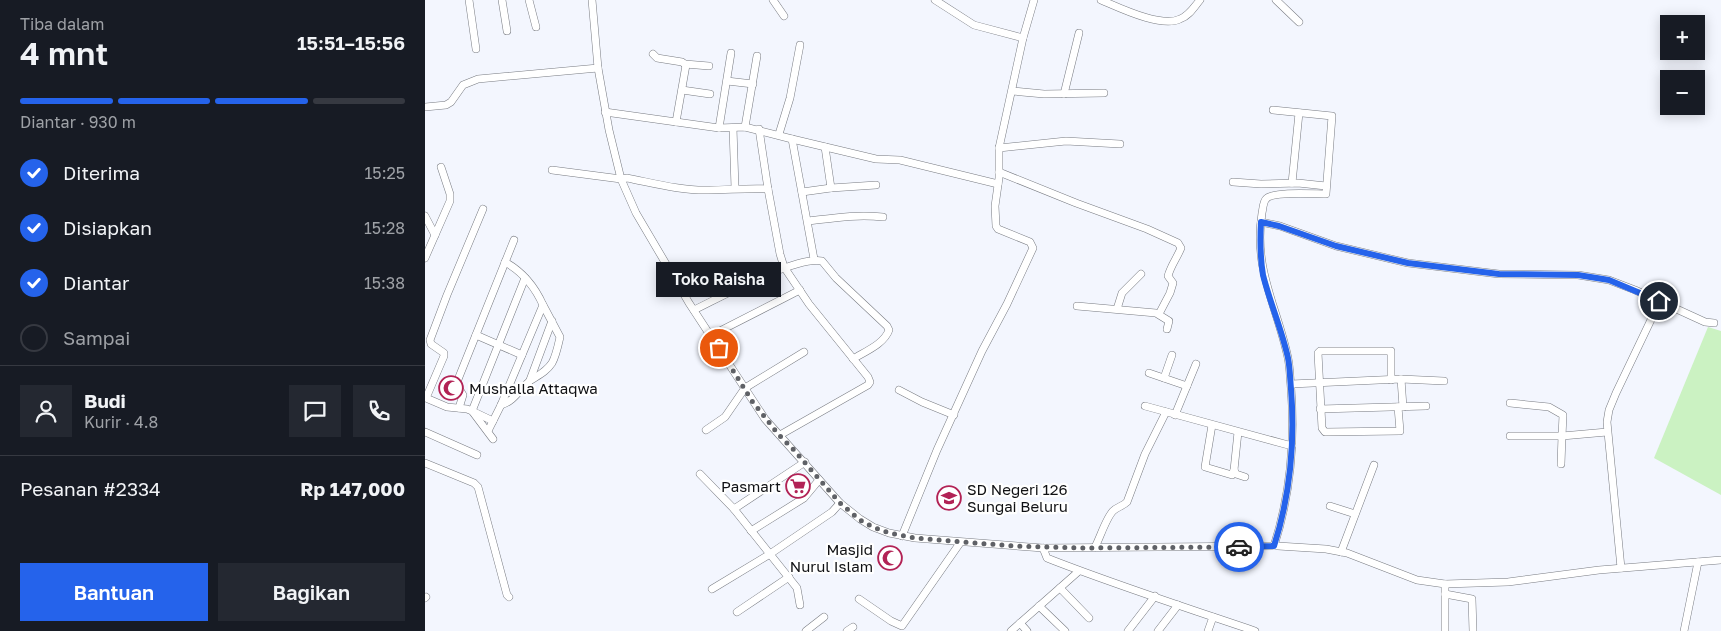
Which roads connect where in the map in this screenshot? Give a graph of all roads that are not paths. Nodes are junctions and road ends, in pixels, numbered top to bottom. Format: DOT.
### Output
graph roads {
  1 [pos="469,0"];
  2 [pos="502,0"];
  3 [pos="529,0"];
  4 [pos="592,0"];
  5 [pos="773,0"];
  6 [pos="935,0"];
  7 [pos="1034,0"];
  8 [pos="1101,0"];
  9 [pos="1200,0"];
  10 [pos="1276,0"];
  11 [pos="784,16"];
  12 [pos="1299,22"];
  13 [pos="535,27"];
  14 [pos="507,31"];
  15 [pos="1079,33"];
  16 [pos="1023,38"];
  17 [pos="800,44"];
  18 [pos="475,49"];
  19 [pos="731,53"];
  20 [pos="653,54"];
  21 [pos="757,56"];
  22 [pos="685,64"];
  23 [pos="709,66"];
  24 [pos="598,68"];
  25 [pos="727,81"];
  26 [pos="753,84"];
  27 [pos="682,90"];
  28 [pos="1012,91"];
  29 [pos="1104,93"];
  30 [pos="710,94"];
  31 [pos="1064,94"];
  32 [pos="425,107"];
  33 [pos="1273,110"];
  34 [pos="605,112"];
  35 [pos="1299,113"];
  36 [pos="676,122"];
  37 [pos="745,127"];
  38 [pos="719,128"];
  39 [pos="733,128"];
  40 [pos="759,129"];
  41 [pos="779,134"];
  42 [pos="792,139"];
  43 [pos="1120,144"];
  44 [pos="825,147"];
  45 [pos="999,148"];
  46 [pos="441,167"];
  47 [pos="552,170"];
  48 [pos="999,172"];
  49 [pos="621,179"];
  50 [pos="1233,182"];
  51 [pos="1292,183"];
  52 [pos="997,184"];
  53 [pos="876,185"];
  54 [pos="1326,186"];
  55 [pos="735,188"];
  56 [pos="768,188"];
  57 [pos="831,188"];
  58 [pos="803,192"];
  59 [pos="483,209"];
  60 [pos="425,216"];
  61 [pos="883,217"];
  62 [pos="808,221"];
  63 [pos="1261,222"];
  64 [pos="435,235"];
  65 [pos="514,240"];
  66 [pos="425,258"];
  67 [pos="814,259"];
  68 [pos="505,262"];
  69 [pos="785,267"];
  70 [pos="1141,274"];
  71 [pos="525,278"];
  72 [pos="800,290"];
  73 [pos="1659,301"];
  74 [pos="543,305"];
  75 [pos="1077,306"];
  76 [pos="1117,309"];
  77 [pos="694,310"];
  78 [pos="1159,314"];
  79 [pos="552,321"];
  80 [pos="1714,323"];
  81 [pos="1167,329"];
  82 [pos="476,335"];
  83 [pos="710,336"];
  84 [pos="499,345"];
  85 [pos="804,352"];
  86 [pos="522,355"];
  87 [pos="1172,355"];
  88 [pos="853,359"];
  89 [pos="1196,364"];
  90 [pos="1149,373"];
  91 [pos="1164,378"];
  92 [pos="1401,379"];
  93 [pos="531,380"];
  94 [pos="1391,380"];
  95 [pos="1444,380"];
  96 [pos="1319,383"];
  97 [pos="1291,384"];
  98 [pos="1187,386"];
  99 [pos="745,388"];
  100 [pos="899,390"];
  101 [pos="425,399"];
  102 [pos="1510,403"];
  103 [pos="501,405"];
  104 [pos="1145,406"];
  105 [pos="1426,406"];
  106 [pos="1401,407"];
  107 [pos="459,408"];
  108 [pos="1320,410"];
  109 [pos="472,411"];
  110 [pos="1166,412"];
  111 [pos="1175,414"];
  112 [pos="954,415"];
  113 [pos="493,422"];
  114 [pos="1212,425"];
  115 [pos="706,430"];
  116 [pos="488,431"];
  117 [pos="425,432"];
  118 [pos="1238,432"];
  119 [pos="1607,432"];
  120 [pos="779,435"];
  121 [pos="1510,436"];
  122 [pos="1562,436"];
  123 [pos="493,439"];
  124 [pos="1292,446"];
  125 [pos="477,455"];
  126 [pos="805,462"];
  127 [pos="425,463"];
  128 [pos="1374,464"];
  129 [pos="1561,464"];
  130 [pos="1234,470"];
  131 [pos="700,474"];
  132 [pos="1245,477"];
  133 [pos="819,480"];
  134 [pos="840,503"];
  135 [pos="1330,506"];
  136 [pos="735,509"];
  137 [pos="1355,514"];
  138 [pos="751,531"];
  139 [pos="902,536"];
  140 [pos="960,543"];
  141 [pos="1279,546"];
  142 [pos="1095,547"];
  143 [pos="1043,548"];
  144 [pos="1341,552"];
  145 [pos="770,554"];
  146 [pos="1721,560"];
  147 [pos="1698,562"];
  148 [pos="1621,568"];
  149 [pos="1079,571"];
  150 [pos="789,577"];
  151 [pos="1445,584"];
  152 [pos="1060,588"];
  153 [pos="712,589"];
  154 [pos="1445,594"];
  155 [pos="1155,596"];
  156 [pos="509,597"];
  157 [pos="859,599"];
  158 [pos="800,605"];
  159 [pos="1179,605"];
  160 [pos="1039,606"];
  161 [pos="737,612"];
  162 [pos="824,617"];
  163 [pos="1213,617"];
  164 [pos="1089,618"];
  165 [pos="1020,623"];
  166 [pos="900,629"];
  167 [pos="806,631"];
  168 [pos="1011,631"];
  169 [pos="1027,631"];
  170 [pos="1065,631"];
  171 [pos="1128,631"];
  172 [pos="1158,631"];
  173 [pos="1208,631"];
  174 [pos="1255,631"];
  175 [pos="1445,631"];
  176 [pos="1473,631"];
  177 [pos="1684,631"];
  1 -- 18 [label="street"];
  2 -- 14 [label="street"];
  3 -- 13 [label="street"];
  4 -- 24 [label="street"];
  5 -- 11 [label="street"];
  6 -- 16 [label="street"];
  7 -- 16 [label="street"];
  8 -- 9 [label="street"];
  10 -- 12 [label="street"];
  15 -- 31 [label="street"];
  16 -- 28 [label="street"];
  17 -- 41 [label="street"];
  19 -- 25 [label="street"];
  20 -- 22 [label="street"];
  21 -- 26 [label="street"];
  22 -- 23 [label="street"];
  22 -- 27 [label="street"];
  24 -- 32 [label="street"];
  24 -- 34 [label="street"];
  25 -- 26 [label="street"];
  25 -- 38 [label="street"];
  26 -- 37 [label="street"];
  27 -- 30 [label="street"];
  27 -- 36 [label="street"];
  28 -- 31 [label="street"];
  28 -- 45 [label="street"];
  29 -- 31 [label="street"];
  33 -- 35 [label="street"];
  34 -- 36 [label="street"];
  34 -- 49 [label="street"];
  35 -- 51 [label="street"];
  35 -- 54 [label="street"];
  36 -- 38 [label="street"];
  37 -- 39 [label="street"];
  37 -- 40 [label="street"];
  38 -- 39 [label="street"];
  39 -- 55 [label="street"];
  40 -- 41 [label="street"];
  40 -- 56 [label="street"];
  41 -- 42 [label="street"];
  42 -- 44 [label="street"];
  42 -- 58 [label="street"];
  43 -- 45 [label="street"];
  44 -- 52 [label="street"];
  44 -- 57 [label="street"];
  45 -- 48 [label="street"];
  46 -- 64 [label="street"];
  47 -- 49 [label="street"];
  48 -- 52 [label="street"];
  48 -- 78 [label="street"];
  49 -- 55 [label="street"];
  49 -- 77 [label="street"];
  50 -- 51 [label="street"];
  51 -- 54 [label="street"];
  52 -- 112 [label="street"];
  53 -- 57 [label="street"];
  54 -- 63 [label="street"];
  55 -- 56 [label="street"];
  56 -- 69 [label="street"];
  57 -- 58 [label="street"];
  58 -- 62 [label="street"];
  59 -- 101 [label="street"];
  60 -- 64 [label="street"];
  61 -- 62 [label="street"];
  62 -- 67 [label="street"];
  63 -- 73 [label="street"];
  63 -- 97 [label="street"];
  64 -- 66 [label="street"];
  65 -- 68 [label="street"];
  67 -- 69 [label="street"];
  67 -- 88 [label="street"];
  68 -- 71 [label="street"];
  68 -- 82 [label="street"];
  69 -- 72 [label="street"];
  69 -- 77 [label="street"];
  70 -- 76 [label="street"];
  71 -- 74 [label="street"];
  71 -- 84 [label="street"];
  72 -- 83 [label="street"];
  72 -- 88 [label="street"];
  73 -- 80 [label="street"];
  73 -- 119 [label="street"];
  74 -- 79 [label="street"];
  74 -- 86 [label="street"];
  75 -- 76 [label="street"];
  76 -- 78 [label="street"];
  77 -- 83 [label="street"];
  78 -- 81 [label="street"];
  79 -- 93 [label="street"];
  79 -- 93 [label="street"];
  82 -- 84 [label="street"];
  82 -- 107 [label="street"];
  83 -- 99 [label="street"];
  84 -- 86 [label="street"];
  84 -- 109 [label="street"];
  85 -- 99 [label="street"];
  86 -- 103 [label="street"];
  87 -- 91 [label="street"];
  88 -- 120 [label="street"];
  89 -- 98 [label="street"];
  90 -- 91 [label="street"];
  91 -- 98 [label="street"];
  92 -- 94 [label="street"];
  92 -- 95 [label="street"];
  92 -- 106 [label="street"];
  93 -- 103 [label="street"];
  94 -- 96 [label="street"];
  94 -- 96 [label="street"];
  96 -- 97 [label="street"];
  96 -- 108 [label="street"];
  97 -- 124 [label="street"];
  98 -- 111 [label="street"];
  99 -- 115 [label="street"];
  99 -- 120 [label="street"];
  100 -- 112 [label="street"];
  101 -- 107 [label="street"];
  102 -- 122 [label="street"];
  103 -- 113 [label="street"];
  104 -- 110 [label="street"];
  105 -- 106 [label="street"];
  106 -- 108 [label="street"];
  106 -- 108 [label="street"];
  107 -- 109 [label="street"];
  109 -- 113 [label="street"];
  109 -- 116 [label="street"];
  110 -- 111 [label="street"];
  110 -- 142 [label="street"];
  111 -- 114 [label="street"];
  112 -- 139 [label="street"];
  113 -- 116 [label="street"];
  114 -- 118 [label="street"];
  114 -- 130 [label="street"];
  116 -- 123 [label="street"];
  117 -- 125 [label="street"];
  118 -- 124 [label="street"];
  118 -- 130 [label="street"];
  119 -- 122 [label="street"];
  119 -- 148 [label="street"];
  120 -- 126 [label="street"];
  121 -- 122 [label="street"];
  122 -- 129 [label="street"];
  124 -- 141 [label="street"];
  126 -- 133 [label="street"];
  126 -- 136 [label="street"];
  127 -- 156 [label="street"];
  128 -- 137 [label="street"];
  130 -- 132 [label="street"];
  131 -- 136 [label="street"];
  133 -- 134 [label="street"];
  133 -- 138 [label="street"];
  134 -- 139 [label="street"];
  134 -- 145 [label="street"];
  135 -- 137 [label="street"];
  136 -- 138 [label="street"];
  137 -- 144 [label="street"];
  138 -- 145 [label="street"];
  139 -- 140 [label="street"];
  140 -- 143 [label="street"];
  140 -- 166 [label="street"];
  141 -- 142 [label="street"];
  141 -- 144 [label="street"];
  142 -- 143 [label="street"];
  143 -- 149 [label="street"];
  144 -- 151 [label="street"];
  145 -- 150 [label="street"];
  145 -- 153 [label="street"];
  146 -- 147 [label="street"];
  147 -- 148 [label="street"];
  147 -- 177 [label="street"];
  148 -- 151 [label="street"];
  149 -- 152 [label="street"];
  149 -- 155 [label="street"];
  150 -- 158 [label="street"];
  150 -- 161 [label="street"];
  151 -- 154 [label="street"];
  152 -- 160 [label="street"];
  152 -- 164 [label="street"];
  154 -- 175 [label="street"];
  154 -- 176 [label="street"];
  155 -- 159 [label="street"];
  155 -- 171 [label="street"];
  157 -- 166 [label="street"];
  159 -- 163 [label="street"];
  159 -- 172 [label="street"];
  160 -- 165 [label="street"];
  160 -- 170 [label="street"];
  162 -- 167 [label="street"];
  163 -- 173 [label="street"];
  163 -- 174 [label="street"];
  165 -- 168 [label="street"];
  165 -- 169 [label="street"];
}
